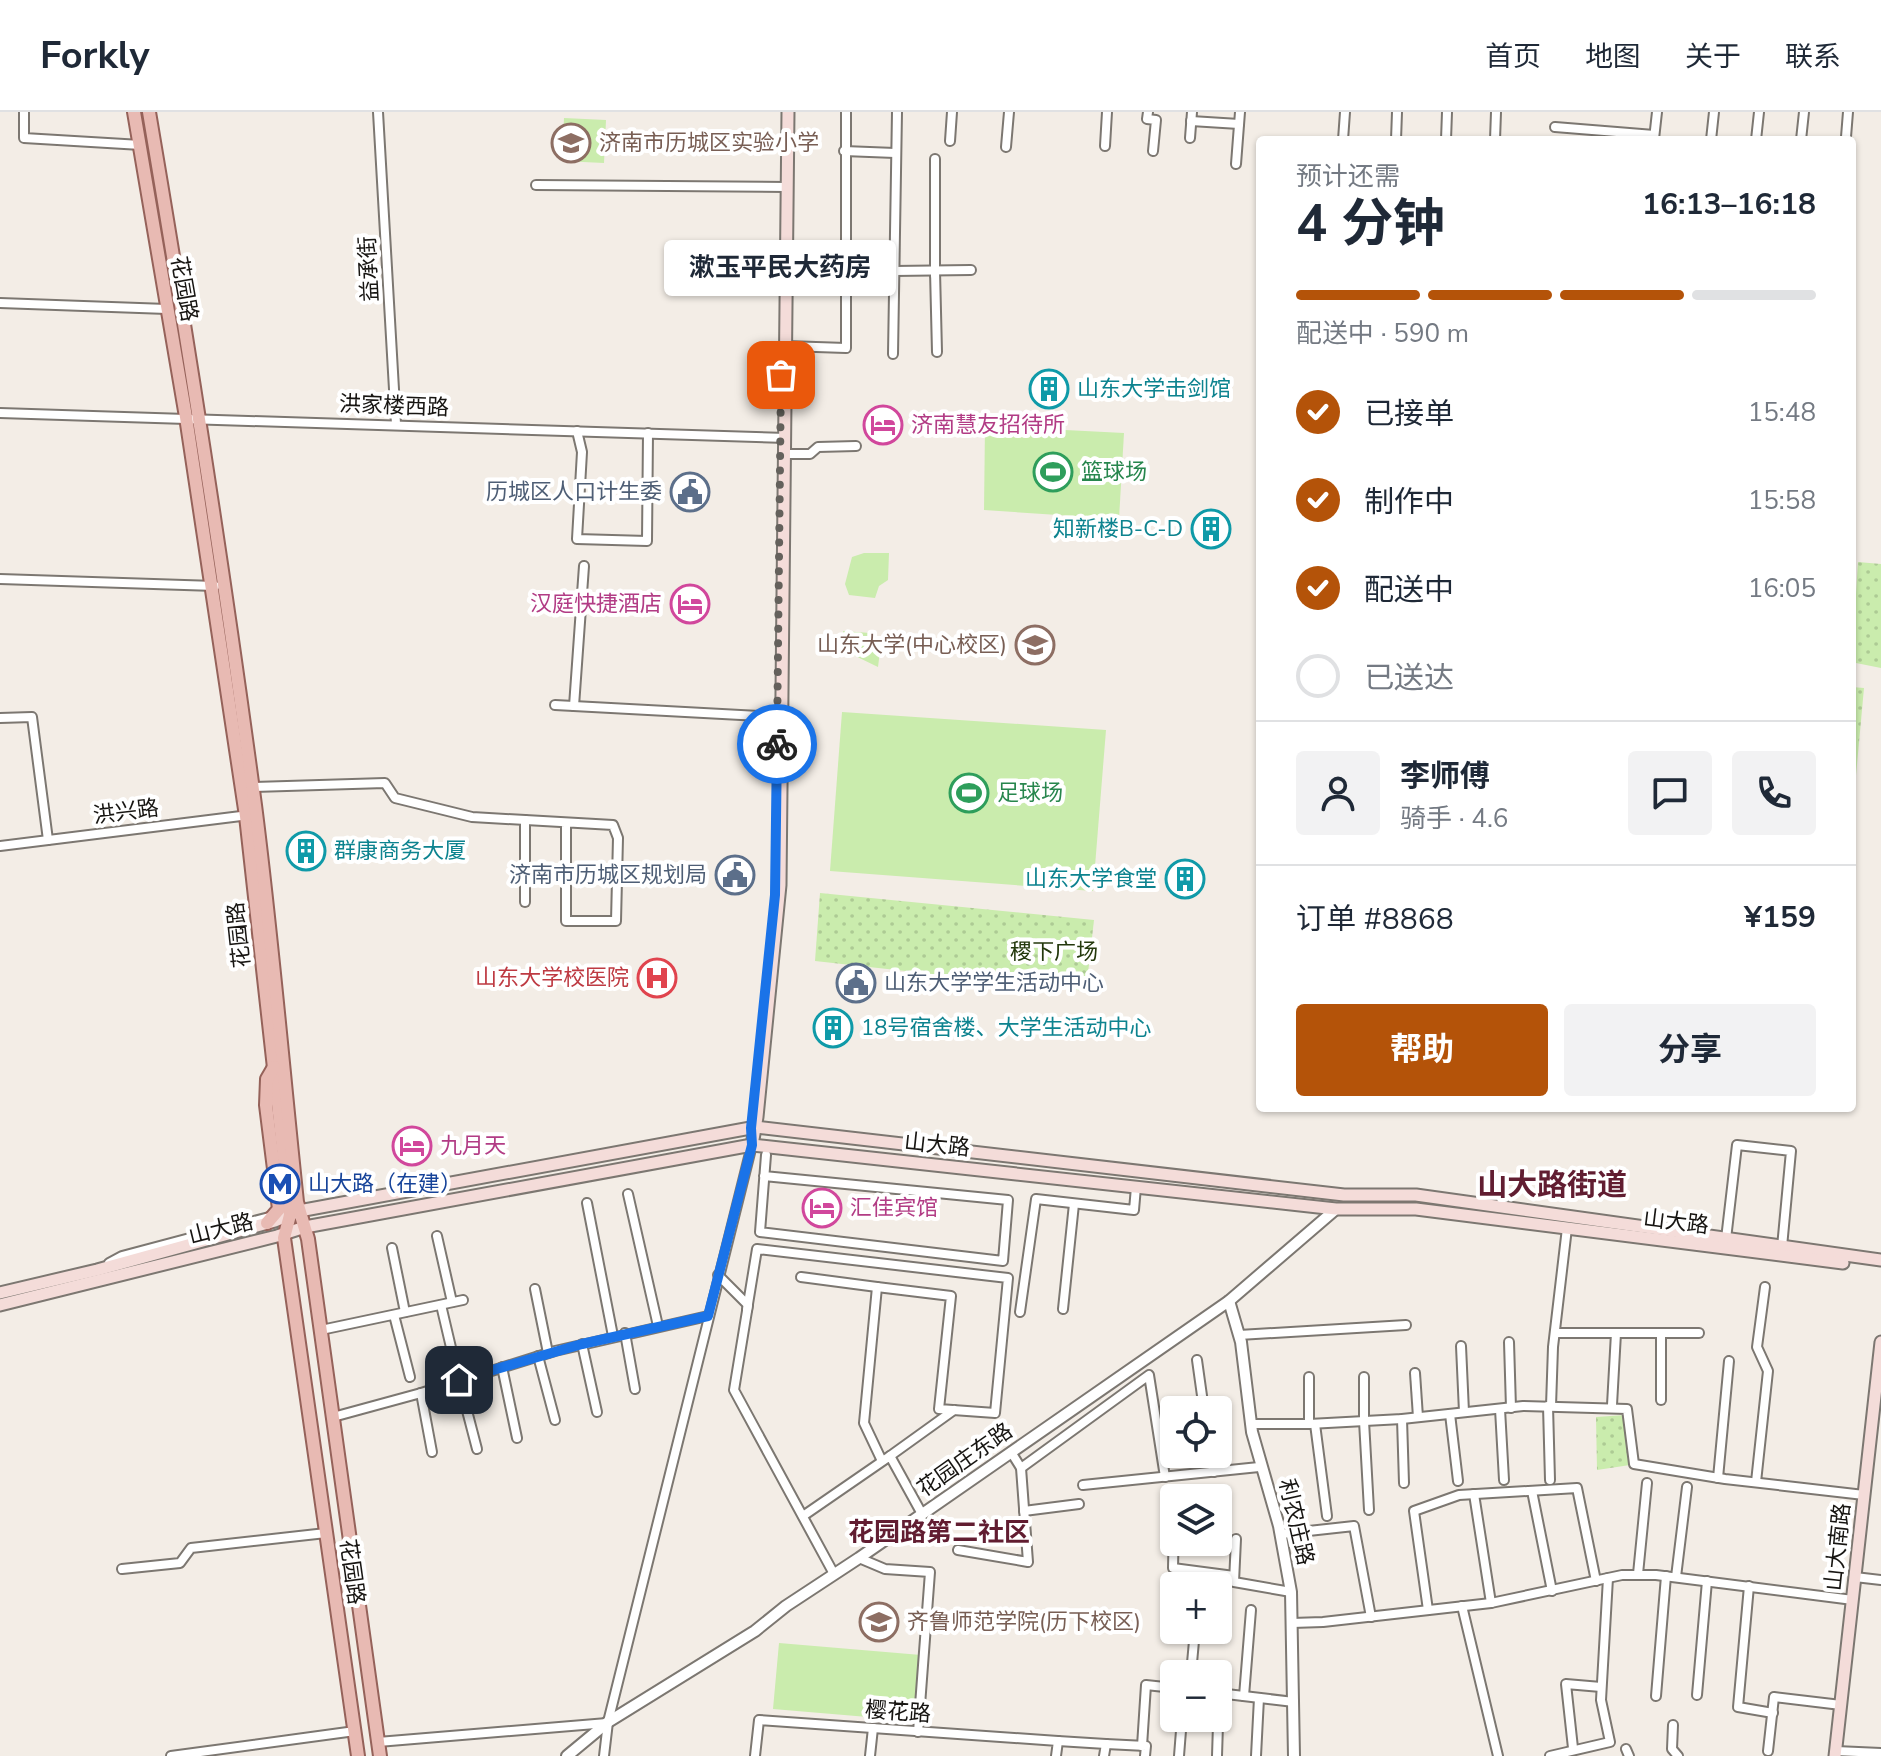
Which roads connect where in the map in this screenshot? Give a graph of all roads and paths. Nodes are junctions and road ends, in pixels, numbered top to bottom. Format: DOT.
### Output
graph roads {
  1 [pos="24,112"];
  2 [pos="134,112"];
  3 [pos="149,112"];
  4 [pos="378,112"];
  5 [pos="786,112"];
  6 [pos="846,112"];
  7 [pos="897,112"];
  8 [pos="952,112"];
  9 [pos="1009,112"];
  10 [pos="1107,112"];
  11 [pos="1148,112"];
  12 [pos="1240,112"];
  13 [pos="1345,112"];
  14 [pos="1397,112"];
  15 [pos="1447,112"];
  16 [pos="1496,112"];
  17 [pos="1657,112"];
  18 [pos="1714,112"];
  19 [pos="1759,112"];
  20 [pos="1804,112"];
  21 [pos="1848,112"];
  22 [pos="1191,116"];
  23 [pos="1239,124"];
  24 [pos="1555,127"];
  25 [pos="1343,136"];
  26 [pos="1396,136"];
  27 [pos="1446,136"];
  28 [pos="1495,136"];
  29 [pos="1604,136"];
  30 [pos="1654,136"];
  31 [pos="1711,136"];
  32 [pos="1756,136"];
  33 [pos="1801,136"];
  34 [pos="1846,136"];
  35 [pos="1190,138"];
  36 [pos="950,141"];
  37 [pos="139,145"];
  38 [pos="155,146"];
  39 [pos="1105,146"];
  40 [pos="1006,147"];
  41 [pos="844,151"];
  42 [pos="1153,151"];
  43 [pos="895,153"];
  44 [pos="935,159"];
  45 [pos="1236,164"];
  46 [pos="536,185"];
  47 [pos="785,187"];
  48 [pos="971,270"];
  49 [pos="894,271"];
  50 [pos="935,273"];
  51 [pos="0,303"];
  52 [pos="167,309"];
  53 [pos="786,346"];
  54 [pos="937,352"];
  55 [pos="893,354"];
  56 [pos="0,413"];
  57 [pos="186,417"];
  58 [pos="200,417"];
  59 [pos="396,424"];
  60 [pos="577,431"];
  61 [pos="648,433"];
  62 [pos="783,438"];
  63 [pos="856,446"];
  64 [pos="786,454"];
  65 [pos="584,566"];
  66 [pos="0,579"];
  67 [pos="218,586"];
  68 [pos="555,705"];
  69 [pos="574,706"];
  70 [pos="777,717"];
  71 [pos="0,718"];
  72 [pos="252,787"];
  73 [pos="251,815"];
  74 [pos="525,820"];
  75 [pos="566,823"];
  76 [pos="48,840"];
  77 [pos="0,846"];
  78 [pos="525,902"];
  79 [pos="274,1067"];
  80 [pos="754,1128"];
  81 [pos="752,1145"];
  82 [pos="766,1155"];
  83 [pos="764,1176"];
  84 [pos="1136,1187"];
  85 [pos="628,1194"];
  86 [pos="587,1203"];
  87 [pos="1074,1204"];
  88 [pos="1336,1209"];
  89 [pos="294,1213"];
  90 [pos="271,1219"];
  91 [pos="305,1227"];
  92 [pos="1567,1228"];
  93 [pos="287,1232"];
  94 [pos="437,1236"];
  95 [pos="1726,1239"];
  96 [pos="1782,1247"];
  97 [pos="392,1248"];
  98 [pos="1881,1260"];
  99 [pos="1881,1267"];
  100 [pos="718,1275"];
  101 [pos="801,1277"];
  102 [pos="877,1287"];
  103 [pos="1765,1287"];
  104 [pos="535,1289"];
  105 [pos="0,1293"];
  106 [pos="463,1300"];
  107 [pos="1229,1301"];
  108 [pos="452,1302"];
  109 [pos="0,1305"];
  110 [pos="441,1305"];
  111 [pos="748,1305"];
  112 [pos="1063,1309"];
  113 [pos="405,1312"];
  114 [pos="1020,1312"];
  115 [pos="394,1315"];
  116 [pos="708,1316"];
  117 [pos="1406,1325"];
  118 [pos="658,1326"];
  119 [pos="321,1330"];
  120 [pos="625,1333"];
  121 [pos="1555,1333"];
  122 [pos="1616,1333"];
  123 [pos="1661,1333"];
  124 [pos="1699,1333"];
  125 [pos="1239,1335"];
  126 [pos="613,1336"];
  127 [pos="1509,1342"];
  128 [pos="1881,1342"];
  129 [pos="582,1344"];
  130 [pos="1461,1346"];
  131 [pos="548,1353"];
  132 [pos="538,1356"];
  133 [pos="1197,1360"];
  134 [pos="1729,1361"];
  135 [pos="502,1367"];
  136 [pos="1415,1373"];
  137 [pos="458,1376"];
  138 [pos="410,1377"];
  139 [pos="1309,1377"];
  140 [pos="1364,1377"];
  141 [pos="635,1389"];
  142 [pos="421,1393"];
  143 [pos="1202,1396"];
  144 [pos="1661,1400"];
  145 [pos="1612,1405"];
  146 [pos="1550,1406"];
  147 [pos="1511,1408"];
  148 [pos="1500,1409"];
  149 [pos="954,1410"];
  150 [pos="597,1412"];
  151 [pos="1464,1412"];
  152 [pos="1450,1414"];
  153 [pos="333,1417"];
  154 [pos="1418,1417"];
  155 [pos="1402,1419"];
  156 [pos="555,1420"];
  157 [pos="1364,1421"];
  158 [pos="1251,1424"];
  159 [pos="1312,1424"];
  160 [pos="517,1438"];
  161 [pos="477,1449"];
  162 [pos="432,1452"];
  163 [pos="1011,1452"];
  164 [pos="886,1458"];
  165 [pos="1259,1467"];
  166 [pos="1021,1468"];
  167 [pos="1213,1468"];
  168 [pos="1214,1472"];
  169 [pos="1165,1477"];
  170 [pos="1718,1478"];
  171 [pos="1504,1480"];
  172 [pos="1550,1480"];
  173 [pos="1458,1481"];
  174 [pos="1756,1482"];
  175 [pos="1404,1483"];
  176 [pos="1647,1483"];
  177 [pos="1083,1485"];
  178 [pos="1687,1487"];
  179 [pos="1532,1491"];
  180 [pos="1474,1494"];
  181 [pos="1864,1495"];
  182 [pos="1079,1504"];
  183 [pos="1369,1510"];
  184 [pos="1024,1511"];
  185 [pos="922,1514"];
  186 [pos="803,1516"];
  187 [pos="1327,1516"];
  188 [pos="326,1533"];
  189 [pos="1281,1534"];
  190 [pos="1236,1539"];
  191 [pos="958,1550"];
  192 [pos="1173,1556"];
  193 [pos="859,1558"];
  194 [pos="122,1569"];
  195 [pos="834,1574"];
  196 [pos="1638,1574"];
  197 [pos="1234,1576"];
  198 [pos="1666,1576"];
  199 [pos="1676,1577"];
  200 [pos="1855,1577"];
  201 [pos="1608,1578"];
  202 [pos="1881,1580"];
  203 [pos="1596,1581"];
  204 [pos="1707,1581"];
  205 [pos="1749,1586"];
  206 [pos="1552,1591"];
  207 [pos="1291,1592"];
  208 [pos="1853,1600"];
  209 [pos="1491,1603"];
  210 [pos="1462,1606"];
  211 [pos="1251,1610"];
  212 [pos="1428,1610"];
  213 [pos="1371,1617"];
  214 [pos="1292,1623"];
  215 [pos="1160,1686"];
  216 [pos="1601,1687"];
  217 [pos="1232,1695"];
  218 [pos="1697,1695"];
  219 [pos="1244,1696"];
  220 [pos="1656,1696"];
  221 [pos="1259,1698"];
  222 [pos="1294,1702"];
  223 [pos="1841,1705"];
  224 [pos="1773,1713"];
  225 [pos="608,1722"];
  226 [pos="1673,1725"];
  227 [pos="873,1728"];
  228 [pos="355,1731"];
  229 [pos="918,1732"];
  230 [pos="1181,1732"];
  231 [pos="1218,1732"];
  232 [pos="1058,1741"];
  233 [pos="1106,1744"];
  234 [pos="1573,1748"];
  235 [pos="379,1749"];
  236 [pos="1143,1751"];
  237 [pos="1768,1751"];
  238 [pos="1836,1753"];
  239 [pos="1881,1753"];
  240 [pos="171,1756"];
  241 [pos="358,1756"];
  242 [pos="567,1756"];
  243 [pos="604,1756"];
  244 [pos="755,1756"];
  245 [pos="870,1756"];
  246 [pos="1056,1756"];
  247 [pos="1104,1756"];
  248 [pos="1179,1756"];
  249 [pos="1217,1756"];
  250 [pos="1256,1756"];
  251 [pos="1294,1756"];
  252 [pos="1498,1756"];
  253 [pos="1550,1756"];
  254 [pos="1678,1756"];
  1 -- 37 [label="street"];
  2 -- 37 [label="main road, 花园路"];
  3 -- 38 [label="main road, 花园路"];
  4 -- 59 [label="street, 益承街"];
  5 -- 47 [label="main road"];
  6 -- 41 [label="street"];
  7 -- 43 [label="street"];
  8 -- 36 [label="street"];
  9 -- 40 [label="street"];
  10 -- 39 [label="street"];
  11 -- 42 [label="street"];
  12 -- 23 [label="street"];
  13 -- 25 [label="street"];
  14 -- 26 [label="street"];
  15 -- 27 [label="street"];
  16 -- 28 [label="street"];
  17 -- 30 [label="street"];
  18 -- 31 [label="street"];
  19 -- 32 [label="street"];
  20 -- 33 [label="street"];
  21 -- 34 [label="street"];
  22 -- 23 [label="street"];
  22 -- 35 [label="street"];
  23 -- 45 [label="street"];
  24 -- 29 [label="street"];
  37 -- 38 [label="street"];
  37 -- 52 [label="main road, 花园路"];
  38 -- 58 [label="main road, 花园路"];
  41 -- 43 [label="street"];
  41 -- 53 [label="street"];
  43 -- 49 [label="street"];
  44 -- 50 [label="street"];
  46 -- 47 [label="street"];
  47 -- 53 [label="main road"];
  47 -- 62 [label="main road"];
  48 -- 50 [label="street"];
  49 -- 50 [label="street"];
  49 -- 55 [label="street"];
  50 -- 54 [label="street"];
  51 -- 52 [label="street"];
  52 -- 57 [label="main road, 花园路"];
  53 -- 62 [label="main road"];
  56 -- 57 [label="street, 洪家楼西路"];
  57 -- 58 [label="street, 洪家楼西路"];
  57 -- 67 [label="main road, 花园路"];
  58 -- 59 [label="street, 洪家楼西路"];
  58 -- 67 [label="main road, 花园路"];
  59 -- 60 [label="street, 洪家楼西路"];
  60 -- 61 [label="street, 洪家楼西路"];
  60 -- 61 [label="street"];
  61 -- 62 [label="street, 洪家楼西路"];
  62 -- 64 [label="main road"];
  62 -- 70 [label="main road"];
  63 -- 64 [label="street"];
  64 -- 80 [label="main road"];
  65 -- 69 [label="street"];
  66 -- 67 [label="street"];
  67 -- 72 [label="main road, 花园路"];
  67 -- 73 [label="main road, 花园路"];
  68 -- 69 [label="street"];
  69 -- 70 [label="street"];
  70 -- 80 [label="main road"];
  71 -- 76 [label="street"];
  72 -- 73 [label="main road, 花园路"];
  72 -- 74 [label="street"];
  73 -- 76 [label="street, 洪兴路"];
  73 -- 79 [label="main road, 花园路"];
  73 -- 89 [label="main road, 花园路"];
  74 -- 75 [label="street"];
  74 -- 78 [label="street"];
  75 -- 75 [label="street"];
  76 -- 77 [label="street, 洪兴路"];
  79 -- 89 [label="main road, 花园路"];
  79 -- 90 [label="main road"];
  80 -- 81 [label="main road"];
  80 -- 89 [label="main road, 山大路"];
  80 -- 95 [label="main road, 山大路"];
  81 -- 84 [label="main road, 山大路"];
  81 -- 91 [label="main road, 山大路"];
  81 -- 100 [label="street"];
  82 -- 83 [label="street"];
  83 -- 83 [label="street"];
  84 -- 87 [label="street"];
  84 -- 88 [label="main road, 山大路"];
  85 -- 118 [label="street"];
  86 -- 126 [label="street"];
  87 -- 112 [label="street"];
  87 -- 114 [label="street"];
  88 -- 92 [label="main road, 山大路"];
  88 -- 107 [label="street, 花园庄东路"];
  89 -- 90 [label="main road, 山大路"];
  89 -- 91 [label="main road, 花园路"];
  89 -- 93 [label="main road, 花园路"];
  90 -- 105 [label="main road, 山大路"];
  91 -- 93 [label="main road, 山大路"];
  91 -- 119 [label="main road, 花园路"];
  92 -- 99 [label="main road, 山大路"];
  92 -- 121 [label="street"];
  93 -- 109 [label="main road, 山大路"];
  93 -- 188 [label="main road, 花园路"];
  94 -- 108 [label="street"];
  95 -- 96 [label="main road, 山大路"];
  95 -- 96 [label="street"];
  96 -- 98 [label="main road, 山大路"];
  97 -- 113 [label="street"];
  100 -- 111 [label="street"];
  100 -- 116 [label="street"];
  101 -- 102 [label="street"];
  102 -- 149 [label="street"];
  102 -- 164 [label="street"];
  103 -- 174 [label="street"];
  104 -- 131 [label="street"];
  106 -- 108 [label="street"];
  107 -- 125 [label="street, 利农庄路"];
  107 -- 163 [label="street, 花园庄东路"];
  108 -- 110 [label="street"];
  110 -- 113 [label="street"];
  110 -- 137 [label="street"];
  111 -- 149 [label="street"];
  111 -- 186 [label="street"];
  113 -- 115 [label="street"];
  115 -- 119 [label="street"];
  115 -- 138 [label="street"];
  116 -- 118 [label="street"];
  116 -- 225 [label="street"];
  117 -- 125 [label="street"];
  118 -- 120 [label="street"];
  119 -- 153 [label="main road, 花园路"];
  120 -- 126 [label="street"];
  120 -- 141 [label="street"];
  121 -- 122 [label="street"];
  121 -- 146 [label="street"];
  122 -- 123 [label="street"];
  122 -- 145 [label="street"];
  123 -- 124 [label="street"];
  123 -- 144 [label="street"];
  125 -- 158 [label="street, 利农庄路"];
  126 -- 129 [label="street"];
  127 -- 147 [label="street"];
  128 -- 181 [label="main road, 山大南路"];
  129 -- 131 [label="street"];
  129 -- 150 [label="street"];
  130 -- 151 [label="street"];
  131 -- 132 [label="street"];
  132 -- 135 [label="street"];
  132 -- 156 [label="street"];
  133 -- 143 [label="street"];
  134 -- 170 [label="street"];
  135 -- 137 [label="street"];
  135 -- 160 [label="street"];
  136 -- 154 [label="street"];
  137 -- 142 [label="street"];
  137 -- 161 [label="street"];
  139 -- 159 [label="street"];
  140 -- 157 [label="street"];
  142 -- 153 [label="street"];
  142 -- 162 [label="street"];
  146 -- 147 [label="street"];
  146 -- 170 [label="street"];
  146 -- 172 [label="street"];
  147 -- 148 [label="street"];
  148 -- 151 [label="street"];
  148 -- 171 [label="street"];
  149 -- 164 [label="street"];
  151 -- 152 [label="street"];
  152 -- 154 [label="street"];
  152 -- 173 [label="street"];
  153 -- 235 [label="main road, 花园路"];
  154 -- 155 [label="street"];
  155 -- 157 [label="street"];
  155 -- 175 [label="street"];
  157 -- 159 [label="street"];
  157 -- 183 [label="street"];
  158 -- 159 [label="street"];
  158 -- 189 [label="street, 利农庄路"];
  159 -- 187 [label="street"];
  163 -- 166 [label="street"];
  163 -- 185 [label="street, 花园庄东路"];
  164 -- 185 [label="street"];
  164 -- 186 [label="street"];
  165 -- 168 [label="street"];
  166 -- 169 [label="street"];
  166 -- 184 [label="street"];
  167 -- 168 [label="street"];
  168 -- 169 [label="street"];
  169 -- 177 [label="street"];
  170 -- 174 [label="street"];
  174 -- 181 [label="street"];
  176 -- 196 [label="street"];
  178 -- 199 [label="street"];
  179 -- 180 [label="street"];
  179 -- 203 [label="street"];
  179 -- 206 [label="street"];
  180 -- 209 [label="street"];
  180 -- 212 [label="street"];
  181 -- 200 [label="main road, 山大南路"];
  182 -- 184 [label="street"];
  184 -- 191 [label="street"];
  185 -- 193 [label="street, 花园庄东路"];
  186 -- 195 [label="street"];
  188 -- 194 [label="street"];
  188 -- 228 [label="main road, 花园路"];
  189 -- 207 [label="street, 利农庄路"];
  189 -- 213 [label="street"];
  190 -- 197 [label="street"];
  192 -- 197 [label="street"];
  193 -- 195 [label="street, 花园庄东路"];
  193 -- 229 [label="street"];
  195 -- 225 [label="street, 花园庄东路"];
  196 -- 198 [label="street"];
  196 -- 201 [label="street"];
  197 -- 207 [label="street"];
  198 -- 199 [label="street"];
  198 -- 220 [label="street"];
  199 -- 204 [label="street"];
  200 -- 202 [label="street"];
  200 -- 208 [label="main road, 山大南路"];
  201 -- 203 [label="street"];
  201 -- 216 [label="street"];
  203 -- 206 [label="street"];
  204 -- 205 [label="street"];
  204 -- 218 [label="street"];
  205 -- 208 [label="street"];
  205 -- 224 [label="street"];
  206 -- 209 [label="street"];
  207 -- 214 [label="street, 利农庄路"];
  208 -- 223 [label="main road, 山大南路"];
  209 -- 210 [label="street"];
  210 -- 212 [label="street"];
  210 -- 252 [label="street"];
  211 -- 219 [label="street"];
  212 -- 213 [label="street"];
  213 -- 214 [label="street"];
  214 -- 222 [label="street, 利农庄路"];
  215 -- 236 [label="street"];
  216 -- 234 [label="street"];
  216 -- 253 [label="street"];
  217 -- 219 [label="street"];
  219 -- 221 [label="street"];
  221 -- 222 [label="street"];
  221 -- 250 [label="street"];
  222 -- 251 [label="street, 利农庄路"];
  223 -- 224 [label="street"];
  223 -- 238 [label="main road, 山大南路"];
  224 -- 237 [label="street"];
  225 -- 235 [label="street"];
  225 -- 242 [label="street, 花园庄东路"];
  225 -- 243 [label="street"];
  226 -- 254 [label="street"];
  227 -- 229 [label="street, 樱花路"];
  227 -- 244 [label="street, 樱花路"];
  227 -- 245 [label="street"];
  228 -- 240 [label="street"];
  228 -- 241 [label="main road, 花园路"];
  229 -- 232 [label="street, 樱花路"];
  230 -- 248 [label="street"];
  231 -- 249 [label="street"];
  232 -- 233 [label="street, 樱花路"];
  232 -- 246 [label="street"];
  233 -- 236 [label="street, 樱花路"];
  233 -- 247 [label="street"];
  238 -- 239 [label="street"];
}
